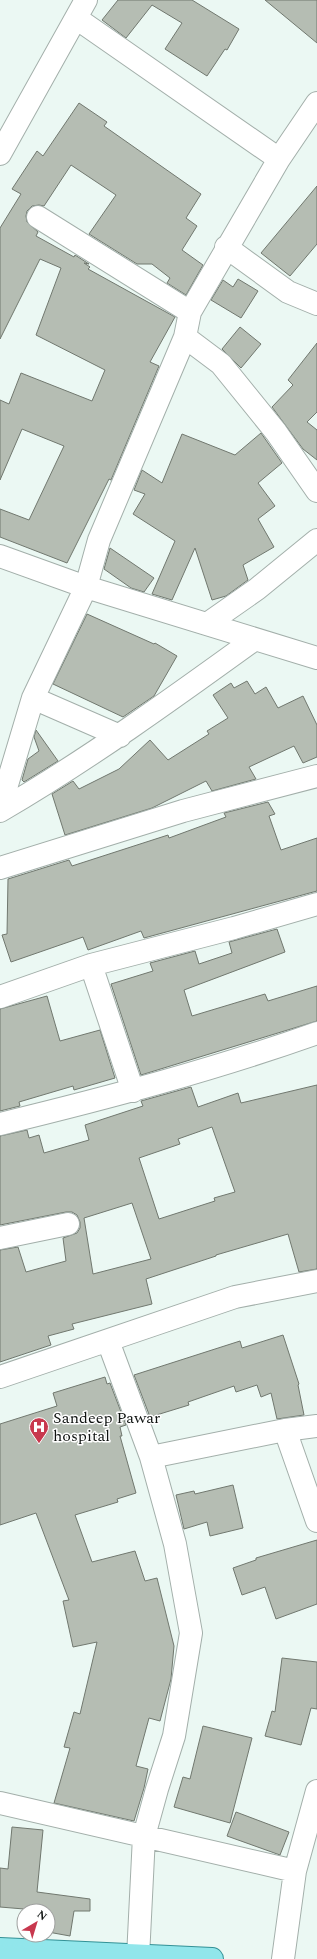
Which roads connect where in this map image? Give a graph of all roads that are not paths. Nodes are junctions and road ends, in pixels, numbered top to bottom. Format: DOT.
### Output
graph roads {
  1 [pos="81,9"];
  2 [pos="317,103"];
  3 [pos="311,126"];
  4 [pos="0,154"];
  5 [pos="279,160"];
  6 [pos="38,217"];
  7 [pos="226,247"];
  8 [pos="317,304"];
  9 [pos="190,312"];
  10 [pos="185,337"];
  11 [pos="317,491"];
  12 [pos="317,540"];
  13 [pos="0,556"];
  14 [pos="86,587"];
  15 [pos="207,624"];
  16 [pos="255,639"];
  17 [pos="317,658"];
  18 [pos="33,698"];
  19 [pos="120,736"];
  20 [pos="317,776"];
  21 [pos="0,808"];
  22 [pos="0,811"];
  23 [pos="0,868"];
  24 [pos="317,904"];
  25 [pos="91,965"];
  26 [pos="0,997"];
  27 [pos="317,1034"];
  28 [pos="133,1091"];
  29 [pos="0,1124"];
  30 [pos="68,1224"];
  31 [pos="0,1238"];
  32 [pos="317,1281"];
  33 [pos="108,1342"];
  34 [pos="0,1377"];
  35 [pos="317,1426"];
  36 [pos="285,1430"];
  37 [pos="151,1457"];
  38 [pos="317,1521"];
  39 [pos="317,1791"];
  40 [pos="0,1803"];
  41 [pos="144,1836"];
  42 [pos="295,1871"];
  43 [pos="0,1949"];
  44 [pos="138,1957"];
  45 [pos="212,1959"];
  46 [pos="283,1959"];
  1 -- 4 [label="street"];
  1 -- 5 [label="street"];
  2 -- 3 [label="street"];
  3 -- 5 [label="street"];
  5 -- 7 [label="street"];
  6 -- 9 [label="street"];
  7 -- 8 [label="street"];
  7 -- 9 [label="street"];
  9 -- 10 [label="street"];
  10 -- 11 [label="street"];
  10 -- 14 [label="street"];
  12 -- 15 [label="street"];
  13 -- 14 [label="street"];
  14 -- 15 [label="street"];
  14 -- 18 [label="street"];
  15 -- 16 [label="street"];
  16 -- 17 [label="street"];
  16 -- 19 [label="street"];
  18 -- 19 [label="street"];
  18 -- 21 [label="street"];
  19 -- 22 [label="street"];
  20 -- 23 [label="street"];
  24 -- 25 [label="street"];
  25 -- 26 [label="street"];
  25 -- 28 [label="street"];
  27 -- 28 [label="street"];
  28 -- 29 [label="street"];
  30 -- 31 [label="street"];
  32 -- 33 [label="street"];
  33 -- 34 [label="street"];
  33 -- 37 [label="street"];
  35 -- 36 [label="street"];
  36 -- 37 [label="street"];
  36 -- 38 [label="street"];
  37 -- 41 [label="street"];
  39 -- 42 [label="street"];
  40 -- 41 [label="street"];
  41 -- 42 [label="street"];
  41 -- 44 [label="street"];
  42 -- 46 [label="street"];
  43 -- 44 [label="main road"];
  44 -- 45 [label="main road"];
}
